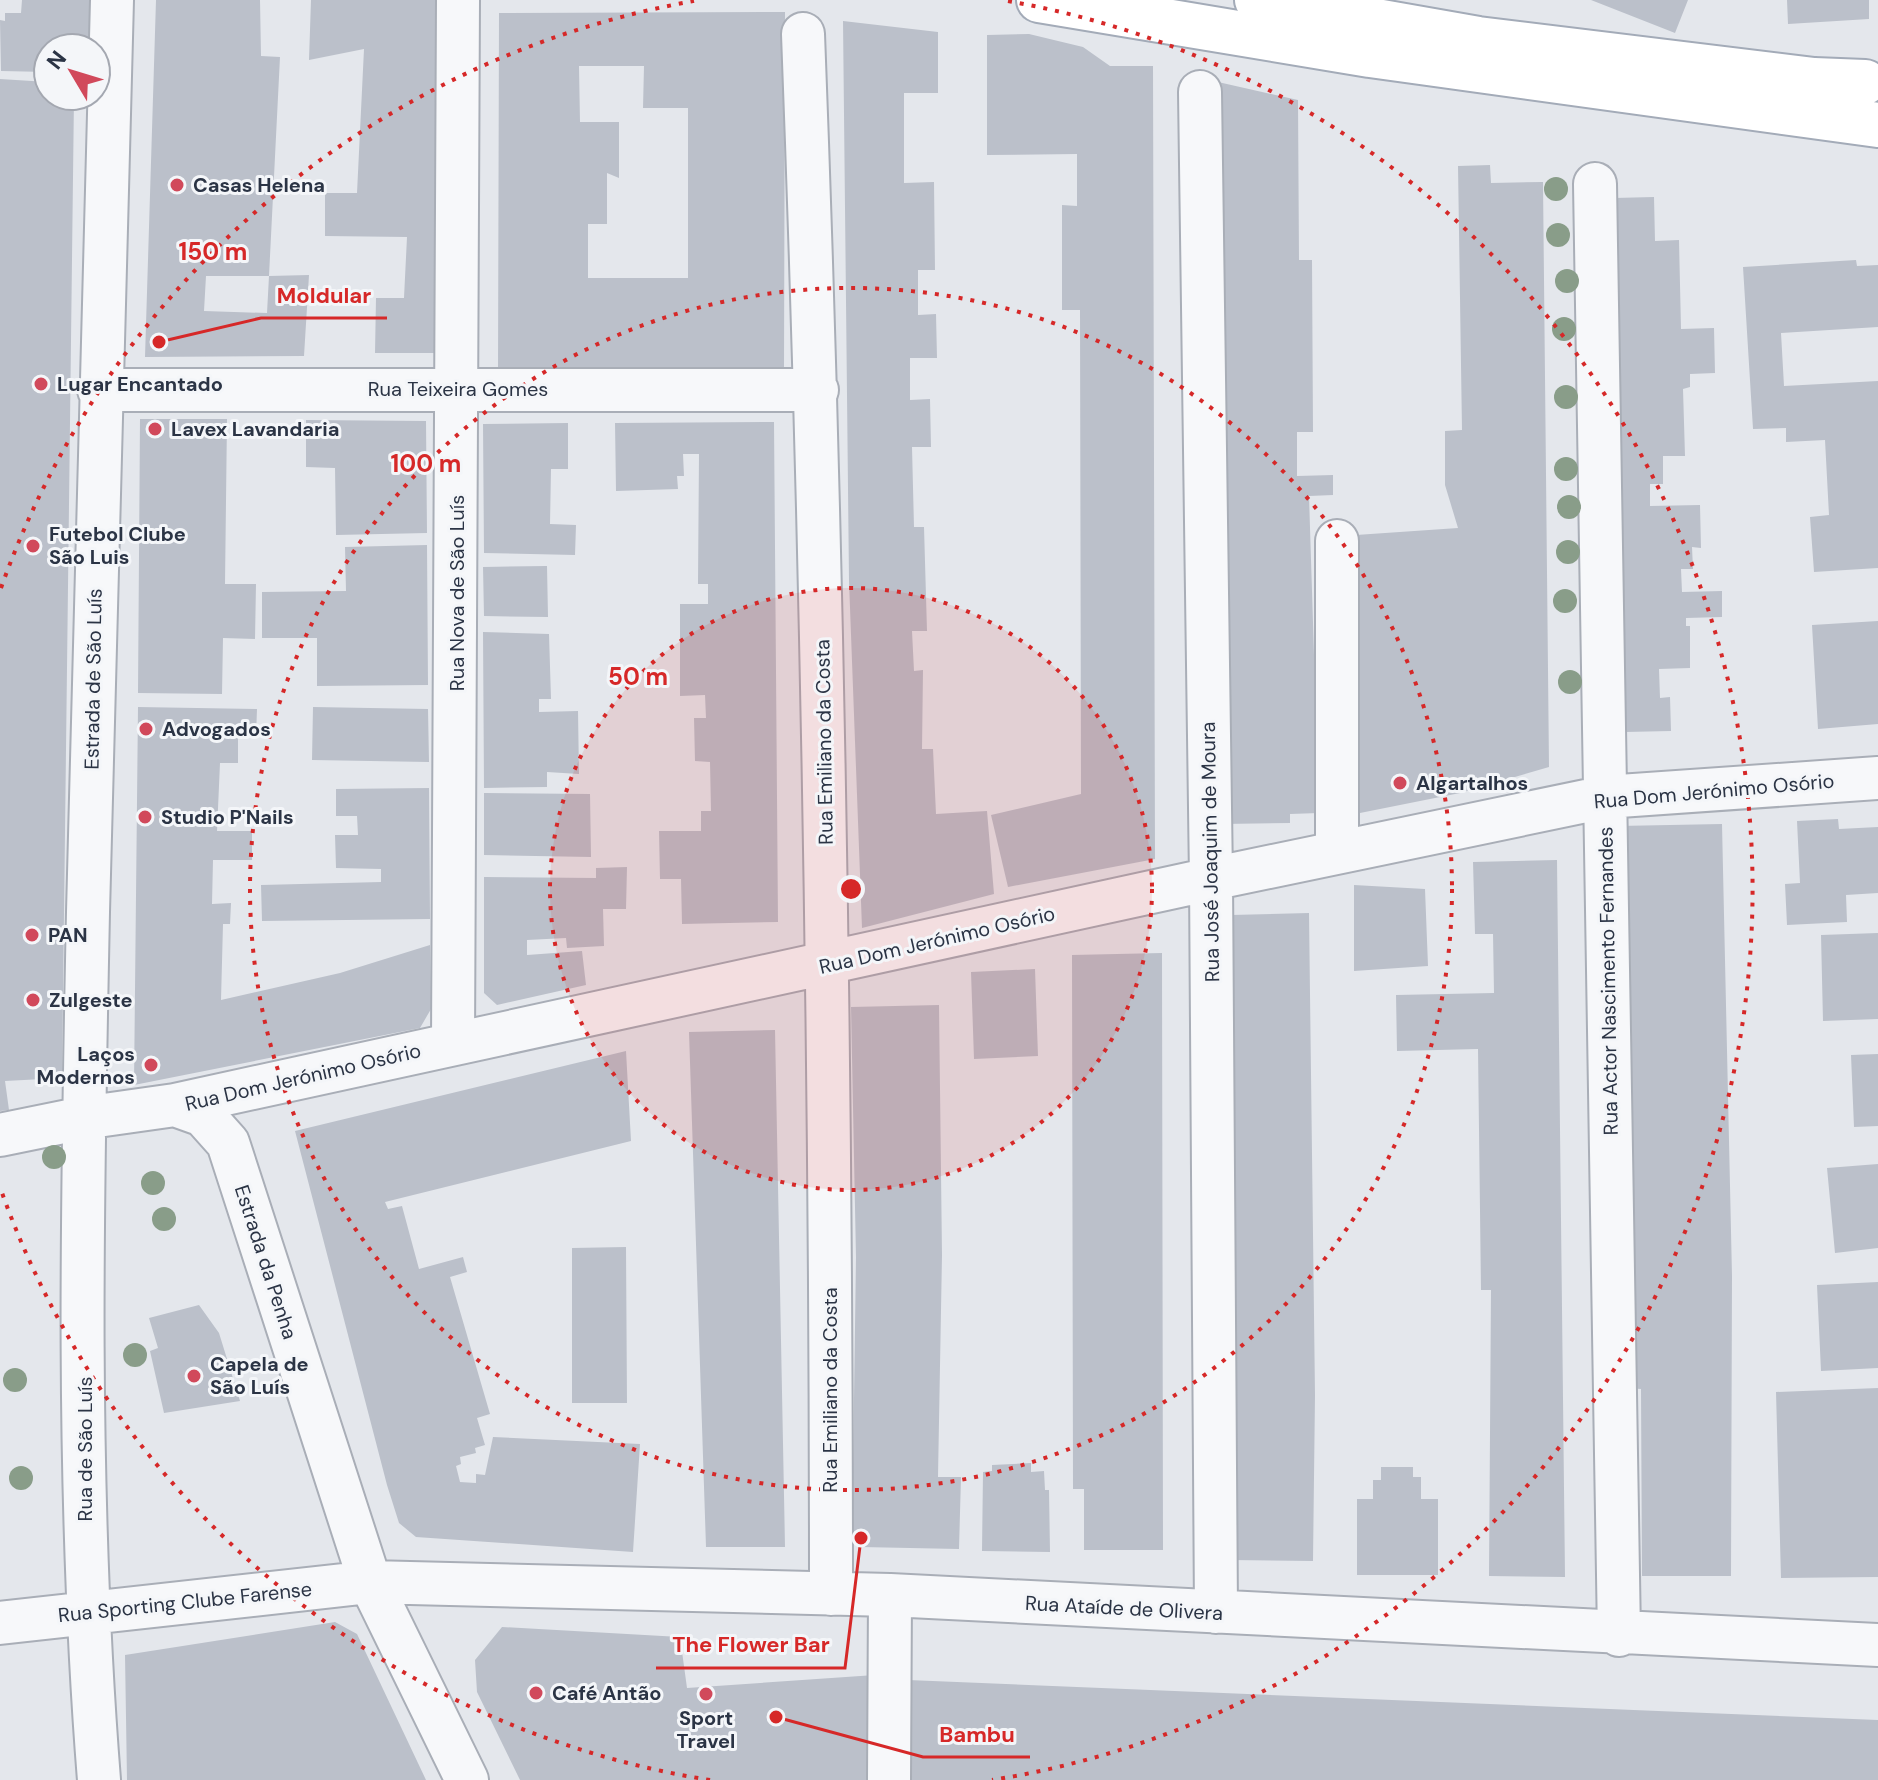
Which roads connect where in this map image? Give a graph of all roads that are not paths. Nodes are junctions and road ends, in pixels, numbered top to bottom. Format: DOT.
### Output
graph roads {
  1 [pos="112,0"];
  2 [pos="458,0"];
  3 [pos="1039,0"];
  4 [pos="1257,0"];
  5 [pos="803,34"];
  6 [pos="1874,86"];
  7 [pos="1200,92"];
  8 [pos="1878,125"];
  9 [pos="1595,184"];
  10 [pos="459,389"];
  11 [pos="99,390"];
  12 [pos="817,390"];
  13 [pos="1337,541"];
  14 [pos="1878,778"];
  15 [pos="1605,797"];
  16 [pos="1337,852"];
  17 [pos="1211,879"];
  18 [pos="828,965"];
  19 [pos="453,1043"];
  20 [pos="175,1105"];
  21 [pos="83,1118"];
  22 [pos="0,1135"];
  23 [pos="370,1582"];
  24 [pos="831,1594"];
  25 [pos="890,1595"];
  26 [pos="1216,1612"];
  27 [pos="86,1613"];
  28 [pos="0,1623"];
  29 [pos="1619,1635"];
  30 [pos="1878,1645"];
  31 [pos="99,1780"];
  32 [pos="467,1780"];
  33 [pos="889,1780"];
  1 -- 11 [label="street, Estrada de São Luís"];
  2 -- 10 [label="street, Rua Nova de São Luís"];
  3 -- 8 [label="main road"];
  4 -- 6 [label="main road"];
  5 -- 12 [label="street, Rua Emiliano da Costa"];
  7 -- 17 [label="street, Rua José Joaquim de Moura"];
  9 -- 15 [label="street, Rua Actor Nascimento Fernandes"];
  10 -- 11 [label="street, Rua Teixeira Gomes"];
  10 -- 12 [label="street, Rua Teixeira Gomes"];
  10 -- 19 [label="street, Rua Nova de São Luís"];
  11 -- 21 [label="street, Estrada de São Luís"];
  12 -- 18 [label="street, Rua Emiliano da Costa"];
  13 -- 16 [label="street"];
  14 -- 15 [label="street, Rua Dom Jerónimo Osório"];
  15 -- 16 [label="street, Rua Dom Jerónimo Osório"];
  15 -- 29 [label="street, Rua Actor Nascimento Fernandes"];
  16 -- 17 [label="street, Rua Dom Jerónimo Osório"];
  17 -- 18 [label="street, Rua Dom Jerónimo Osório"];
  17 -- 26 [label="street, Rua José Joaquim de Moura"];
  18 -- 19 [label="street, Rua Dom Jerónimo Osório"];
  18 -- 24 [label="street, Rua Emiliano da Costa"];
  19 -- 20 [label="street, Rua Dom Jerónimo Osório"];
  20 -- 21 [label="street, Rua Dom Jerónimo Osório"];
  20 -- 23 [label="street, Estrada da Penha"];
  21 -- 22 [label="street, Rua Dom Jerónimo Osório"];
  21 -- 27 [label="street, Rua de São Luís"];
  23 -- 24 [label="street, Rua Ataíde de Olivera"];
  23 -- 27 [label="street, Rua Sporting Clube Farense"];
  23 -- 32 [label="street, Estrada da Penha"];
  24 -- 25 [label="street, Rua Ataíde de Olivera"];
  25 -- 26 [label="street, Rua Ataíde de Olivera"];
  25 -- 33 [label="street"];
  26 -- 29 [label="street, Rua Ataíde de Olivera"];
  27 -- 28 [label="street, Rua Sporting Clube Farense"];
  27 -- 31 [label="street, Rua de São Luís"];
  29 -- 30 [label="street, Rua Ataíde de Olivera"];
}
